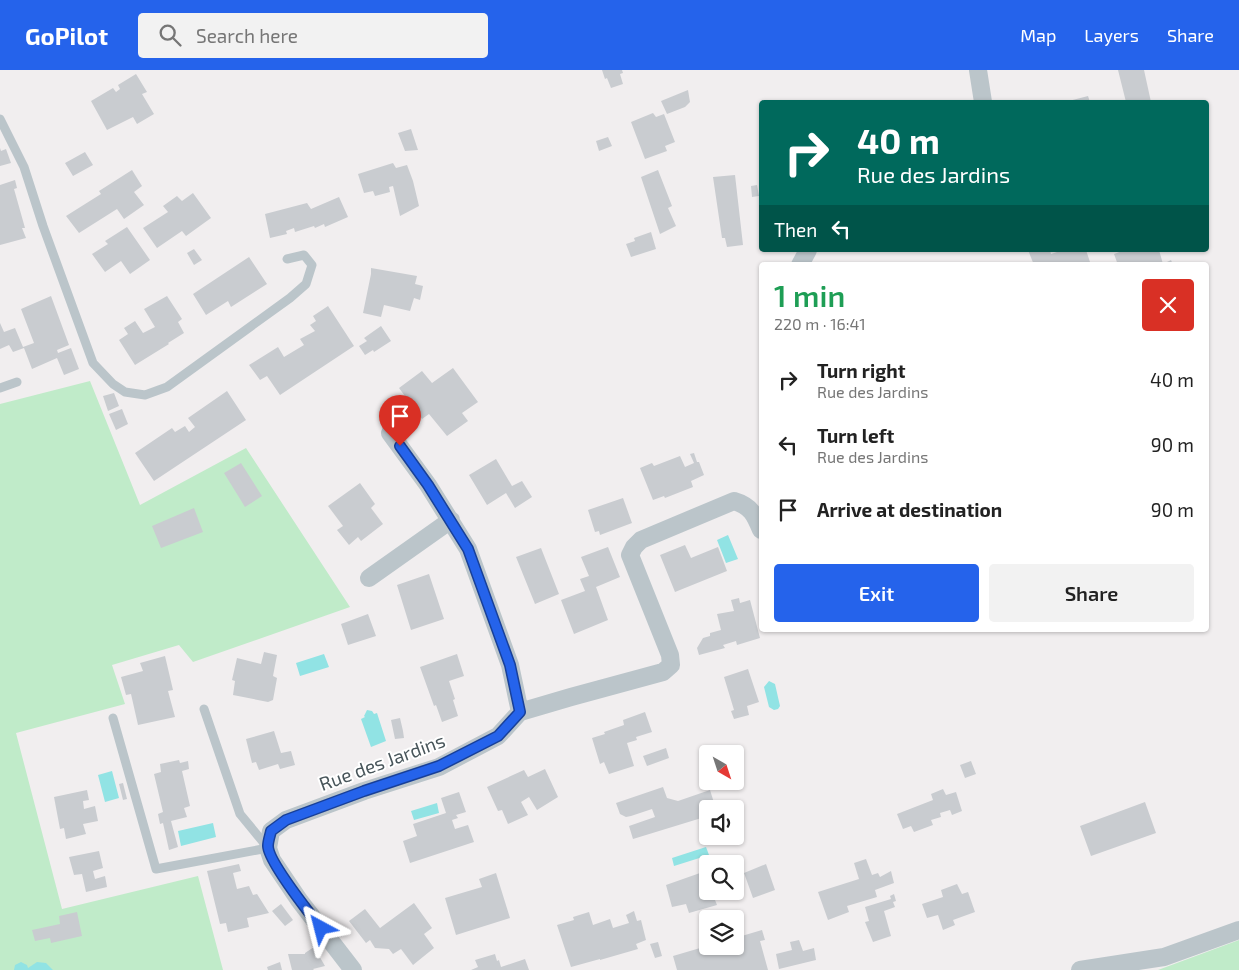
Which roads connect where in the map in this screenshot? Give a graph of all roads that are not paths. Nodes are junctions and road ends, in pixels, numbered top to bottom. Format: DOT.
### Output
graph roads {
  1 [pos="978,70"];
  2 [pos="982,100"];
  3 [pos="0,120"];
  4 [pos="287,259"];
  5 [pos="17,382"];
  6 [pos="0,388"];
  7 [pos="390,433"];
  8 [pos="451,520"];
  9 [pos="759,525"];
  10 [pos="369,578"];
  11 [pos="204,709"];
  12 [pos="520,712"];
  13 [pos="113,718"];
  14 [pos="268,848"];
  15 [pos="1239,930"];
  16 [pos="353,970"];
  17 [pos="1080,970"];
  1 -- 2 [label="street"];
  3 -- 4 [label="lane"];
  5 -- 6 [label="lane"];
  7 -- 8 [label="street"];
  8 -- 10 [label="street"];
  8 -- 12 [label="street"];
  9 -- 12 [label="street"];
  11 -- 14 [label="lane"];
  12 -- 14 [label="street, Rue des Jardins"];
  13 -- 14 [label="lane"];
  14 -- 16 [label="street"];
  15 -- 17 [label="street"];
}
